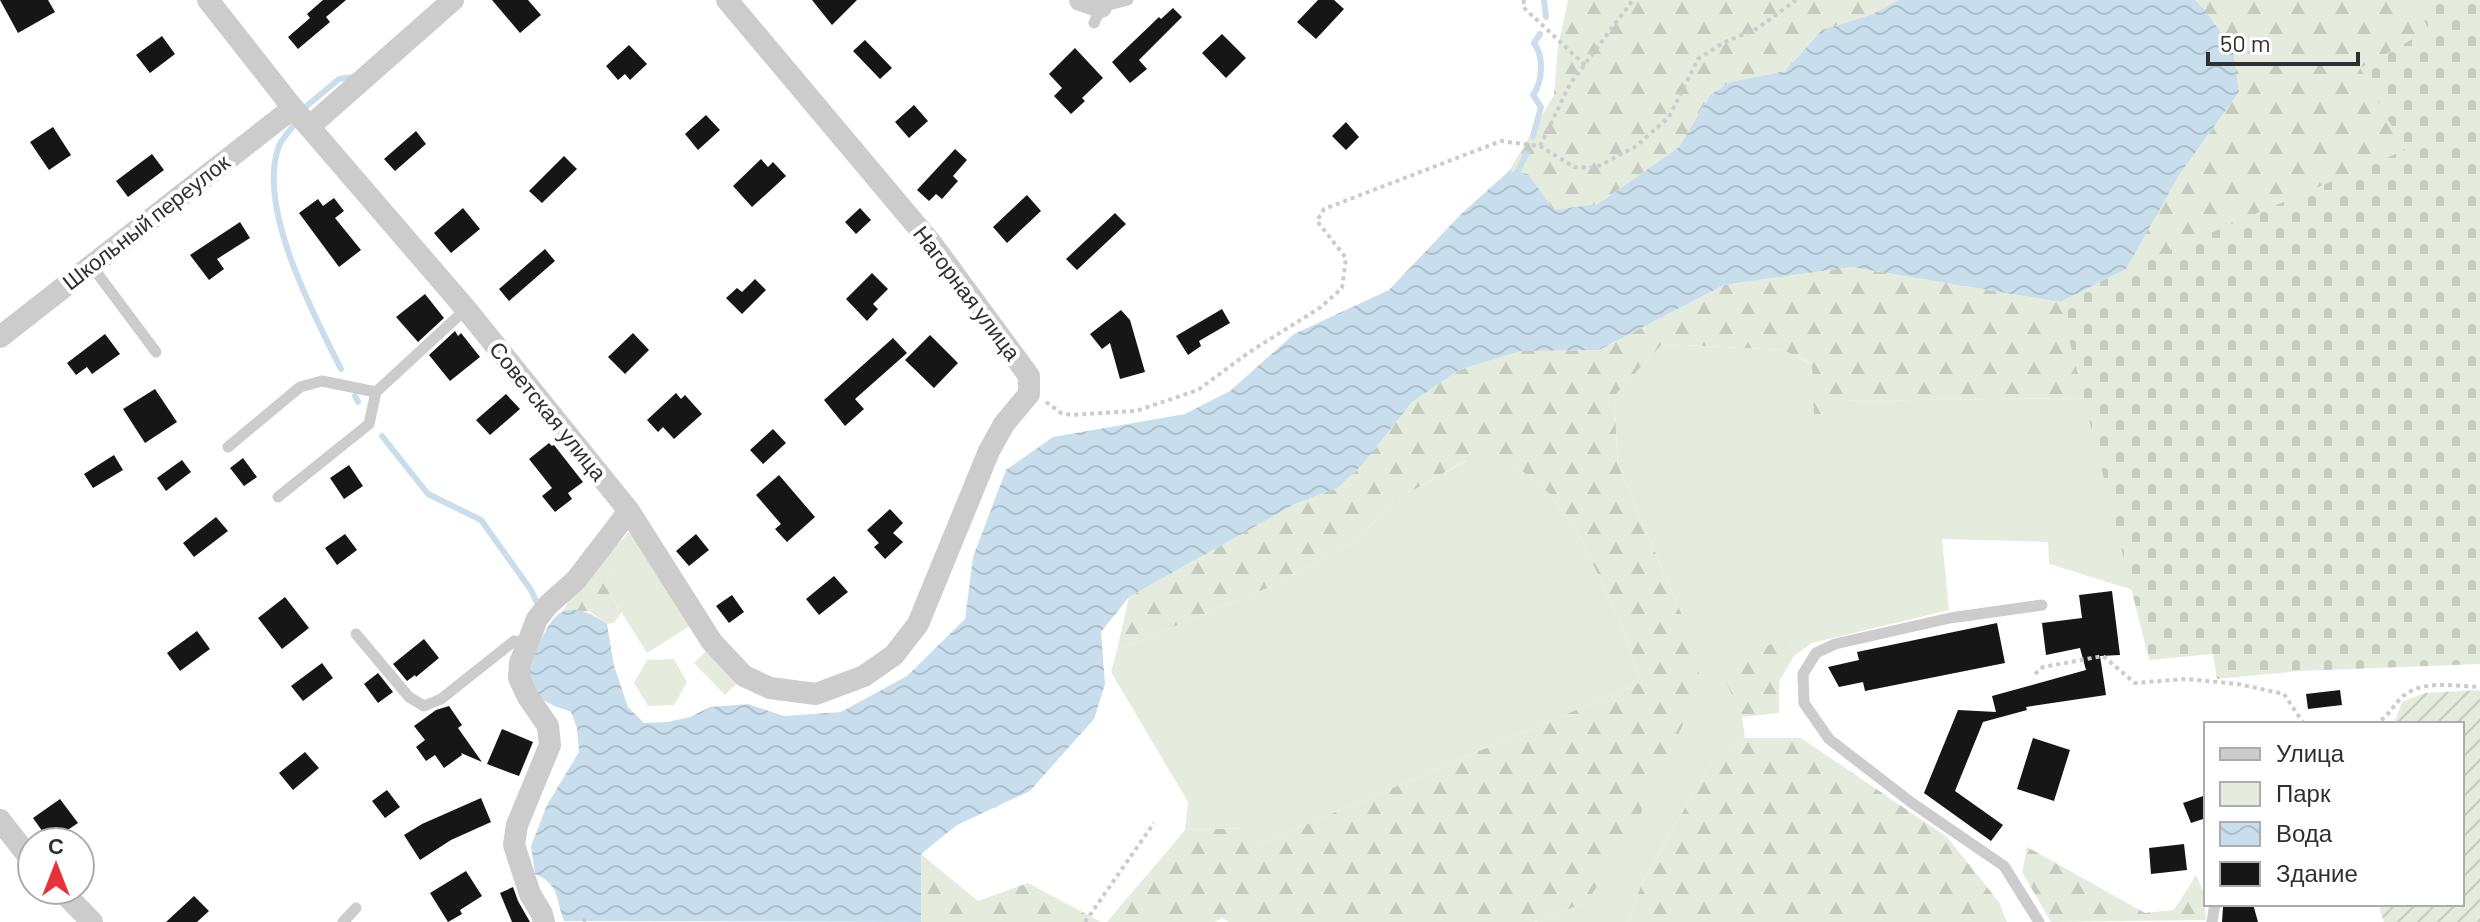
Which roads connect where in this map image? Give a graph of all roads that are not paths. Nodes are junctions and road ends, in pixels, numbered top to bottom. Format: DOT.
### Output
graph roads {
  1 [pos="208,0"];
  2 [pos="453,0"];
  3 [pos="727,0"];
  4 [pos="1128,0"];
  5 [pos="1092,10"];
  6 [pos="293,108"];
  7 [pos="309,127"];
  8 [pos="91,265"];
  9 [pos="466,309"];
  10 [pos="0,337"];
  11 [pos="156,352"];
  12 [pos="376,392"];
  13 [pos="228,447"];
  14 [pos="278,497"];
  15 [pos="629,511"];
  16 [pos="2042,605"];
  17 [pos="918,624"];
  18 [pos="356,634"];
  19 [pos="526,642"];
  20 [pos="0,820"];
  21 [pos="16,840"];
  22 [pos="76,906"];
  23 [pos="356,908"];
  24 [pos="92,922"];
  25 [pos="343,922"];
  26 [pos="544,922"];
  27 [pos="2039,922"];
  1 -- 6 [label="street, Советская улица"];
  2 -- 7 [label="street"];
  3 -- 17 [label="street, Нагорная улица"];
  4 -- 5 [label="lane"];
  6 -- 7 [label="street, Советская улица"];
  6 -- 8 [label="street, Школьный переулок"];
  7 -- 9 [label="street, Советская улица"];
  8 -- 10 [label="street, Школьный переулок"];
  8 -- 11 [label="lane"];
  9 -- 12 [label="lane"];
  9 -- 15 [label="street, Советская улица"];
  12 -- 13 [label="lane"];
  12 -- 14 [label="lane"];
  15 -- 17 [label="street, Советская улица"];
  15 -- 19 [label="street"];
  16 -- 27 [label="lane"];
  18 -- 19 [label="lane"];
  19 -- 26 [label="street"];
  20 -- 21 [label="street"];
  22 -- 24 [label="street"];
  23 -- 25 [label="lane"];
}
